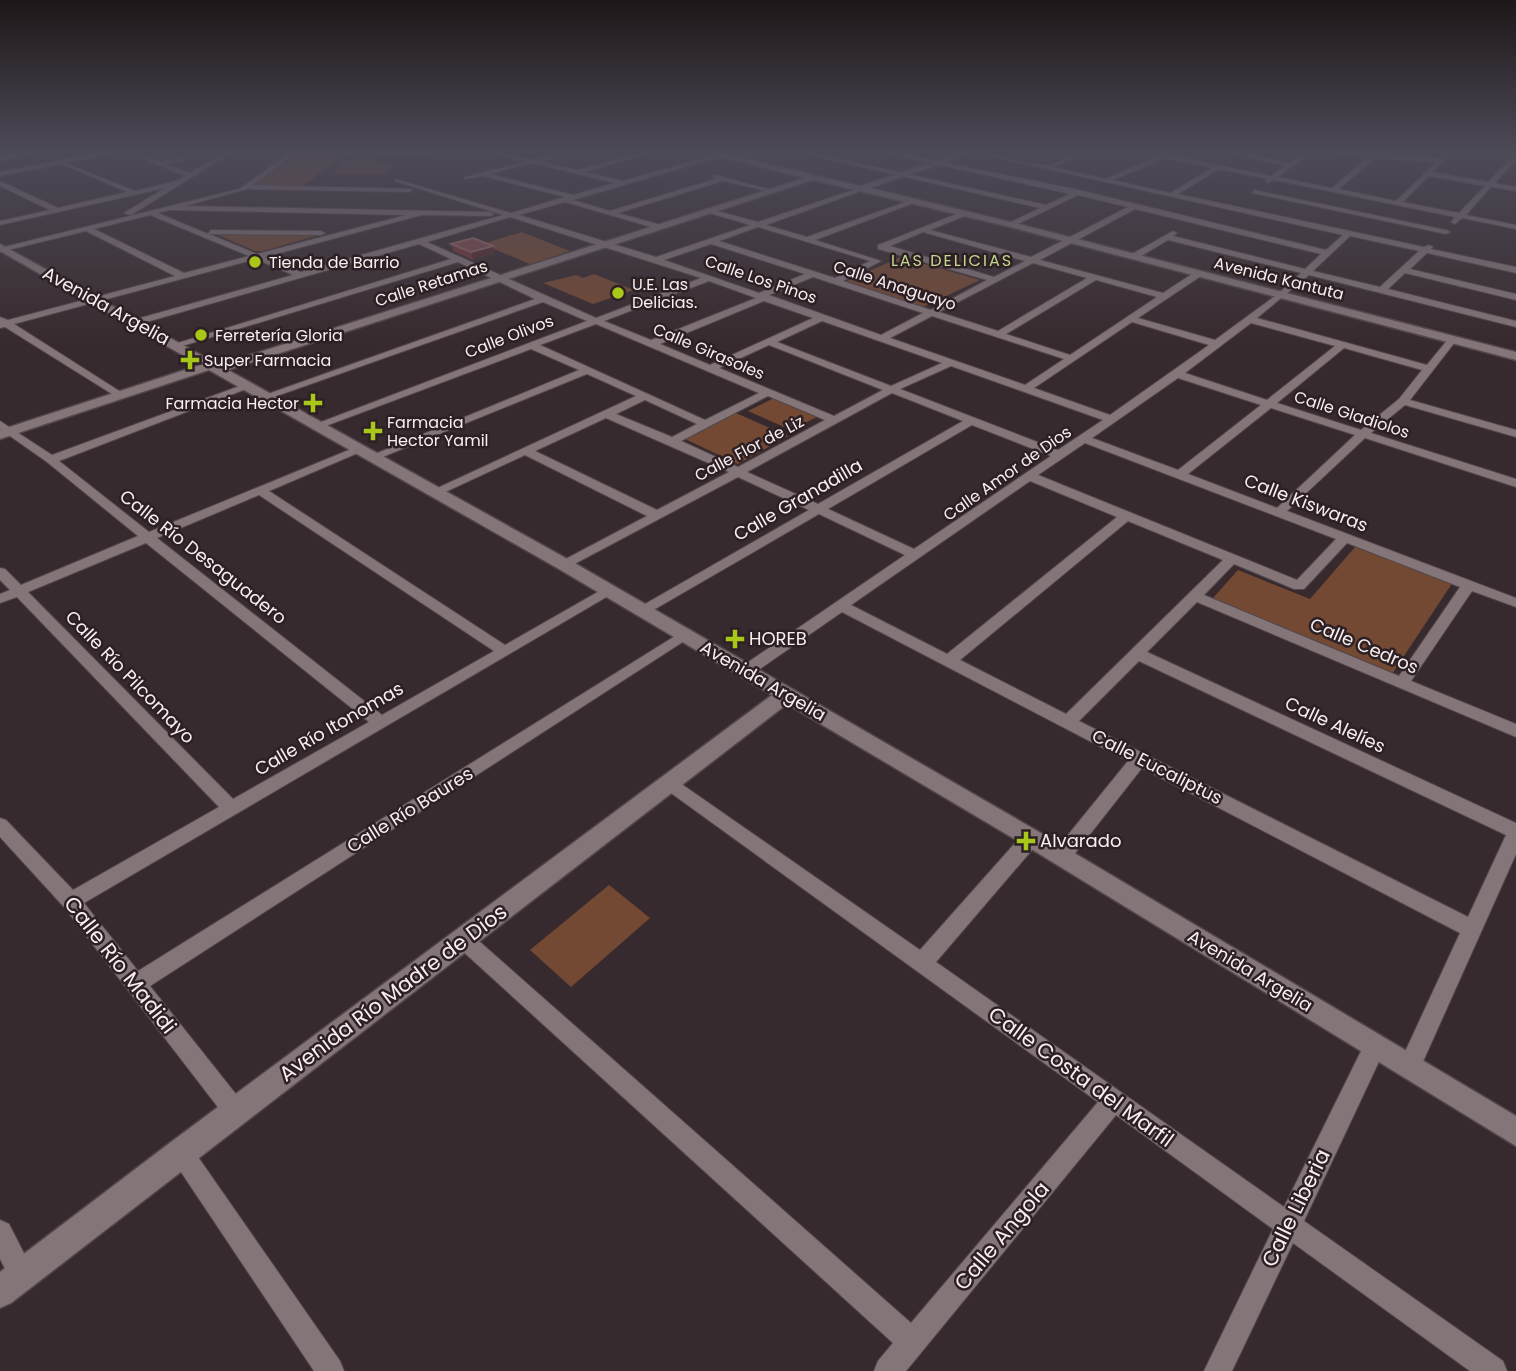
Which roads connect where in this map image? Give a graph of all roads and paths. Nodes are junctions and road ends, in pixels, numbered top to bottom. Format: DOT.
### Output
graph roads {
  1 [pos="31,216"];
  2 [pos="126,216"];
  3 [pos="139,216"];
  4 [pos="160,216"];
  5 [pos="409,216"];
  6 [pos="510,216"];
  7 [pos="517,216"];
  8 [pos="620,216"];
  9 [pos="691,216"];
  10 [pos="729,216"];
  11 [pos="780,216"];
  12 [pos="871,216"];
  13 [pos="959,216"];
  14 [pos="973,216"];
  15 [pos="1031,216"];
  16 [pos="1116,216"];
  17 [pos="1172,216"];
  18 [pos="1205,216"];
  19 [pos="1273,216"];
  20 [pos="1369,216"];
  21 [pos="1461,216"];
  22 [pos="118,221"];
  23 [pos="1194,221"];
  24 [pos="0,223"];
  25 [pos="756,224"];
  26 [pos="1012,225"];
  27 [pos="658,227"];
  28 [pos="1516,227"];
  29 [pos="86,228"];
  30 [pos="923,230"];
  31 [pos="201,232"];
  32 [pos="1446,232"];
  33 [pos="343,233"];
  34 [pos="1349,233"];
  35 [pos="1167,237"];
  36 [pos="711,240"];
  37 [pos="807,240"];
  38 [pos="1068,240"];
  39 [pos="419,241"];
  40 [pos="607,244"];
  41 [pos="883,247"];
  42 [pos="1,249"];
  43 [pos="1425,250"];
  44 [pos="1327,253"];
  45 [pos="257,256"];
  46 [pos="859,256"];
  47 [pos="1133,257"];
  48 [pos="457,260"];
  49 [pos="656,260"];
  50 [pos="1031,260"];
  51 [pos="1402,270"];
  52 [pos="1516,270"];
  53 [pos="1304,272"];
  54 [pos="813,274"];
  55 [pos="1198,274"];
  56 [pos="300,275"];
  57 [pos="182,276"];
  58 [pos="1095,277"];
  59 [pos="496,278"];
  60 [pos="710,278"];
  61 [pos="992,279"];
  62 [pos="834,282"];
  63 [pos="1382,290"];
  64 [pos="1282,295"];
  65 [pos="763,296"];
  66 [pos="1163,296"];
  67 [pos="1516,297"];
  68 [pos="93,299"];
  69 [pos="543,299"];
  70 [pos="930,313"];
  71 [pos="822,317"];
  72 [pos="1130,319"];
  73 [pos="1249,319"];
  74 [pos="595,321"];
  75 [pos="2,322"];
  76 [pos="136,322"];
  77 [pos="1516,324"];
  78 [pos="998,335"];
  79 [pos="881,339"];
  80 [pos="1452,340"];
  81 [pos="769,342"];
  82 [pos="651,344"];
  83 [pos="1217,344"];
  84 [pos="176,345"];
  85 [pos="531,345"];
  86 [pos="1342,345"];
  87 [pos="1516,356"];
  88 [pos="1070,358"];
  89 [pos="950,363"];
  90 [pos="215,367"];
  91 [pos="709,369"];
  92 [pos="1430,369"];
  93 [pos="586,371"];
  94 [pos="1177,374"];
  95 [pos="249,386"];
  96 [pos="1026,389"];
  97 [pos="890,390"];
  98 [pos="766,393"];
  99 [pos="120,396"];
  100 [pos="267,396"];
  101 [pos="644,397"];
  102 [pos="1403,401"];
  103 [pos="1267,402"];
  104 [pos="606,414"];
  105 [pos="1516,417"];
  106 [pos="1112,419"];
  107 [pos="834,420"];
  108 [pos="971,421"];
  109 [pos="704,423"];
  110 [pos="319,425"];
  111 [pos="3,430"];
  112 [pos="1512,432"];
  113 [pos="1363,434"];
  114 [pos="1082,438"];
  115 [pos="671,441"];
  116 [pos="361,448"];
  117 [pos="526,451"];
  118 [pos="1059,455"];
  119 [pos="376,456"];
  120 [pos="51,460"];
  121 [pos="738,472"];
  122 [pos="1180,475"];
  123 [pos="1031,477"];
  124 [pos="1516,483"];
  125 [pos="261,491"];
  126 [pos="437,491"];
  127 [pos="817,509"];
  128 [pos="1278,513"];
  129 [pos="656,515"];
  130 [pos="1125,516"];
  131 [pos="148,538"];
  132 [pos="1345,538"];
  133 [pos="916,555"];
  134 [pos="1231,560"];
  135 [pos="565,565"];
  136 [pos="0,572"];
  137 [pos="1468,586"];
  138 [pos="20,591"];
  139 [pos="608,592"];
  140 [pos="1196,597"];
  141 [pos="0,599"];
  142 [pos="1516,603"];
  143 [pos="841,606"];
  144 [pos="643,611"];
  145 [pos="685,636"];
  146 [pos="504,651"];
  147 [pos="1138,654"];
  148 [pos="950,660"];
  149 [pos="746,671"];
  150 [pos="1402,683"];
  151 [pos="786,695"];
  152 [pos="1069,721"];
  153 [pos="380,722"];
  154 [pos="1516,732"];
  155 [pos="1140,758"];
  156 [pos="670,783"];
  157 [pos="232,808"];
  158 [pos="0,825"];
  159 [pos="1516,833"];
  160 [pos="1031,838"];
  161 [pos="1062,856"];
  162 [pos="71,901"];
  163 [pos="1472,929"];
  164 [pos="464,940"];
  165 [pos="922,963"];
  166 [pos="135,984"];
  167 [pos="1375,1046"];
  168 [pos="1409,1067"];
  169 [pos="1114,1101"];
  170 [pos="235,1111"];
  171 [pos="1516,1132"];
  172 [pos="181,1152"];
  173 [pos="1288,1224"];
  174 [pos="0,1233"];
  175 [pos="22,1275"];
  176 [pos="0,1292"];
  177 [pos="913,1343"];
  178 [pos="329,1371"];
  179 [pos="888,1371"];
  180 [pos="1218,1371"];
  181 [pos="1493,1371"];
  1 -- 24 [label="street"];
  2 -- 22 [label="street"];
  3 -- 22 [label="street"];
  4 -- 31 [label="street"];
  5 -- 33 [label="street"];
  6 -- 39 [label="street"];
  7 -- 40 [label="street, Calle Los Pinos"];
  8 -- 27 [label="street"];
  9 -- 27 [label="street, Calle Retamas"];
  10 -- 25 [label="street"];
  11 -- 25 [label="street"];
  12 -- 37 [label="street"];
  13 -- 30 [label="street"];
  14 -- 26 [label="street, Avenida Kantuta"];
  15 -- 26 [label="street"];
  16 -- 38 [label="street"];
  17 -- 23 [label="street"];
  18 -- 23 [label="street"];
  19 -- 34 [label="street"];
  20 -- 32 [label="street"];
  21 -- 28 [label="street"];
  21 -- 32 [label="street"];
  22 -- 29 [label="street"];
  23 -- 35 [label="street"];
  23 -- 44 [label="street"];
  25 -- 36 [label="street"];
  25 -- 37 [label="street"];
  26 -- 38 [label="street, Avenida Kantuta"];
  27 -- 40 [label="street, Calle Retamas"];
  29 -- 42 [label="street"];
  29 -- 57 [label="street"];
  30 -- 41 [label="street"];
  30 -- 50 [label="street"];
  31 -- 33 [label="street"];
  31 -- 45 [label="street"];
  32 -- 43 [label="street"];
  33 -- 45 [label="street"];
  34 -- 43 [label="street"];
  34 -- 44 [label="street, Calle Amor de Dios"];
  35 -- 47 [label="street"];
  35 -- 53 [label="street"];
  36 -- 49 [label="street"];
  36 -- 54 [label="street, Calle Anaguayo"];
  37 -- 46 [label="street"];
  38 -- 47 [label="street, Avenida Kantuta"];
  38 -- 50 [label="street"];
  39 -- 48 [label="street, Calle Girasoles"];
  39 -- 56 [label="street"];
  40 -- 49 [label="street, Calle Los Pinos"];
  40 -- 59 [label="street, Calle Retamas"];
  41 -- 46 [label="street"];
  41 -- 61 [label="street"];
  42 -- 68 [label="street, Avenida Argelia"];
  43 -- 51 [label="street"];
  43 -- 52 [label="street"];
  44 -- 53 [label="street, Calle Amor de Dios"];
  45 -- 56 [label="street"];
  45 -- 57 [label="street"];
  46 -- 62 [label="street"];
  47 -- 55 [label="street, Avenida Kantuta"];
  48 -- 59 [label="street, Calle Girasoles"];
  48 -- 84 [label="street"];
  49 -- 60 [label="street, Calle Los Pinos"];
  50 -- 58 [label="street"];
  50 -- 61 [label="street"];
  51 -- 63 [label="street"];
  51 -- 67 [label="street"];
  53 -- 63 [label="street"];
  53 -- 64 [label="street, Calle Amor de Dios"];
  54 -- 62 [label="street, Calle Anaguayo"];
  54 -- 65 [label="street"];
  55 -- 64 [label="street, Avenida Kantuta"];
  55 -- 66 [label="street"];
  56 -- 76 [label="street"];
  57 -- 68 [label="street"];
  58 -- 66 [label="street"];
  58 -- 78 [label="street"];
  59 -- 69 [label="street, Calle Girasoles"];
  59 -- 90 [label="street, Calle Retamas"];
  60 -- 65 [label="street, Calle Los Pinos"];
  60 -- 74 [label="street, Calle Olivos"];
  61 -- 70 [label="street"];
  62 -- 70 [label="street, Calle Anaguayo"];
  63 -- 77 [label="street"];
  64 -- 73 [label="street, Calle Amor de Dios"];
  64 -- 80 [label="street, Avenida Kantuta"];
  65 -- 71 [label="street, Calle Los Pinos"];
  65 -- 82 [label="street"];
  66 -- 72 [label="street"];
  68 -- 75 [label="street"];
  68 -- 76 [label="street, Avenida Argelia"];
  69 -- 74 [label="street, Calle Girasoles"];
  69 -- 100 [label="street"];
  70 -- 78 [label="street, Calle Anaguayo"];
  70 -- 79 [label="street"];
  71 -- 79 [label="street, Calle Los Pinos"];
  71 -- 81 [label="street"];
  72 -- 83 [label="street"];
  72 -- 88 [label="street"];
  73 -- 83 [label="street, Calle Amor de Dios"];
  73 -- 86 [label="street"];
  74 -- 82 [label="street, Calle Girasoles"];
  74 -- 85 [label="street, Calle Olivos"];
  75 -- 99 [label="street"];
  76 -- 84 [label="street, Avenida Argelia"];
  78 -- 88 [label="street, Calle Anaguayo"];
  79 -- 89 [label="street, Calle Los Pinos"];
  80 -- 87 [label="street, Avenida Kantuta"];
  80 -- 92 [label="street"];
  81 -- 91 [label="street"];
  81 -- 97 [label="street"];
  82 -- 91 [label="street, Calle Girasoles"];
  83 -- 94 [label="street, Calle Amor de Dios"];
  84 -- 90 [label="street, Avenida Argelia"];
  85 -- 93 [label="street"];
  85 -- 110 [label="street, Calle Olivos"];
  86 -- 92 [label="street"];
  86 -- 103 [label="street"];
  88 -- 96 [label="street"];
  89 -- 96 [label="street, Calle Los Pinos"];
  89 -- 97 [label="street, Calle Flor de Liz"];
  90 -- 95 [label="street, Avenida Argelia"];
  90 -- 99 [label="street, Calle Retamas"];
  91 -- 98 [label="street, Calle Girasoles"];
  92 -- 102 [label="street"];
  93 -- 101 [label="street"];
  93 -- 119 [label="street"];
  94 -- 103 [label="street, Calle Gladiolos"];
  94 -- 106 [label="street, Calle Amor de Dios"];
  95 -- 100 [label="street, Avenida Argelia"];
  95 -- 120 [label="street"];
  96 -- 106 [label="street, Calle Los Pinos"];
  97 -- 107 [label="street, Calle Flor de Liz"];
  97 -- 108 [label="street"];
  98 -- 107 [label="street, Calle Girasoles"];
  98 -- 109 [label="street"];
  99 -- 111 [label="street, Calle Retamas"];
  100 -- 110 [label="street, Avenida Argelia"];
  101 -- 104 [label="street"];
  101 -- 109 [label="street"];
  102 -- 112 [label="street"];
  102 -- 113 [label="street"];
  103 -- 113 [label="street, Calle Gladiolos"];
  103 -- 122 [label="street"];
  104 -- 115 [label="street"];
  104 -- 117 [label="street"];
  105 -- 112 [label="street"];
  106 -- 114 [label="street, Calle Amor de Dios"];
  107 -- 121 [label="street, Calle Flor de Liz"];
  108 -- 118 [label="street"];
  108 -- 127 [label="street, Calle Granadilla"];
  109 -- 115 [label="street"];
  110 -- 116 [label="street, Avenida Argelia"];
  111 -- 120 [label="street, Calle Río Desaguadero"];
  113 -- 124 [label="street, Calle Gladiolos"];
  113 -- 128 [label="street"];
  114 -- 118 [label="street, Calle Amor de Dios"];
  114 -- 122 [label="street, Calle Kiswaras"];
  115 -- 121 [label="street"];
  116 -- 119 [label="street, Avenida Argelia"];
  116 -- 125 [label="street"];
  117 -- 126 [label="street"];
  117 -- 129 [label="street"];
  118 -- 123 [label="street, Calle Amor de Dios"];
  119 -- 126 [label="street, Avenida Argelia"];
  120 -- 131 [label="street, Calle Río Desaguadero"];
  121 -- 127 [label="street"];
  121 -- 129 [label="street, Calle Flor de Liz"];
  122 -- 128 [label="street, Calle Kiswaras"];
  123 -- 130 [label="street"];
  123 -- 133 [label="street, Calle Amor de Dios"];
  125 -- 131 [label="street"];
  125 -- 146 [label="street"];
  126 -- 135 [label="street, Avenida Argelia"];
  127 -- 133 [label="street"];
  127 -- 144 [label="street, Calle Granadilla"];
  128 -- 132 [label="street, Calle Kiswaras"];
  129 -- 135 [label="street, Calle Flor de Liz"];
  130 -- 134 [label="street"];
  130 -- 148 [label="street"];
  131 -- 138 [label="street"];
  131 -- 153 [label="street, Calle Río Desaguadero"];
  132 -- 134 [label="street"];
  132 -- 137 [label="street, Calle Kiswaras"];
  133 -- 143 [label="street, Calle Amor de Dios"];
  134 -- 140 [label="street"];
  135 -- 139 [label="street, Avenida Argelia"];
  136 -- 138 [label="street, Calle Río Pilcomayo"];
  137 -- 142 [label="street, Calle Kiswaras"];
  137 -- 150 [label="street"];
  138 -- 141 [label="street"];
  138 -- 157 [label="street, Calle Río Pilcomayo"];
  139 -- 144 [label="street, Avenida Argelia"];
  139 -- 146 [label="street, Calle Río Itonomas"];
  140 -- 147 [label="street"];
  140 -- 150 [label="street, Calle Cedros"];
  143 -- 148 [label="street, Calle Eucaliptus"];
  143 -- 149 [label="street, Calle Amor de Dios"];
  144 -- 145 [label="street, Avenida Argelia"];
  145 -- 149 [label="street, Avenida Argelia"];
  145 -- 166 [label="street, Calle Río Baures"];
  146 -- 153 [label="street, Calle Río Itonomas"];
  147 -- 152 [label="street"];
  147 -- 159 [label="street, Calle Alelíes"];
  148 -- 152 [label="street, Calle Eucaliptus"];
  149 -- 151 [label="street, Avenida Argelia"];
  150 -- 154 [label="street, Calle Cedros"];
  151 -- 156 [label="street, Avenida Río Madre de Dios"];
  151 -- 160 [label="street, Avenida Argelia"];
  152 -- 155 [label="street, Calle Eucaliptus"];
  153 -- 157 [label="street, Calle Río Itonomas"];
  155 -- 161 [label="street"];
  155 -- 163 [label="street, Calle Eucaliptus"];
  156 -- 164 [label="street, Avenida Río Madre de Dios"];
  156 -- 165 [label="street, Calle Costa del Marfil"];
  157 -- 162 [label="street, Calle Río Itonomas"];
  158 -- 162 [label="street, Calle Río Madidi"];
  159 -- 163 [label="street"];
  160 -- 161 [label="street, Avenida Argelia"];
  160 -- 165 [label="street"];
  161 -- 167 [label="street, Avenida Argelia"];
  162 -- 166 [label="street, Calle Río Madidi"];
  163 -- 168 [label="street"];
  164 -- 170 [label="street, Avenida Río Madre de Dios"];
  164 -- 177 [label="street"];
  165 -- 169 [label="street, Calle Costa del Marfil"];
  166 -- 170 [label="street, Calle Río Madidi"];
  167 -- 168 [label="street, Avenida Argelia"];
  167 -- 173 [label="street, Calle Liberia"];
  168 -- 171 [label="street, Avenida Argelia"];
  169 -- 173 [label="street, Calle Costa del Marfil"];
  169 -- 177 [label="street, Calle Angola"];
  170 -- 172 [label="street, Avenida Río Madre de Dios"];
  172 -- 175 [label="street, Avenida Río Madre de Dios"];
  172 -- 178 [label="street"];
  173 -- 180 [label="street, Calle Liberia"];
  173 -- 181 [label="street, Calle Costa del Marfil"];
  174 -- 175 [label="street"];
  175 -- 176 [label="street, Avenida Río Madre de Dios"];
  177 -- 179 [label="street, Calle Angola"];
}
